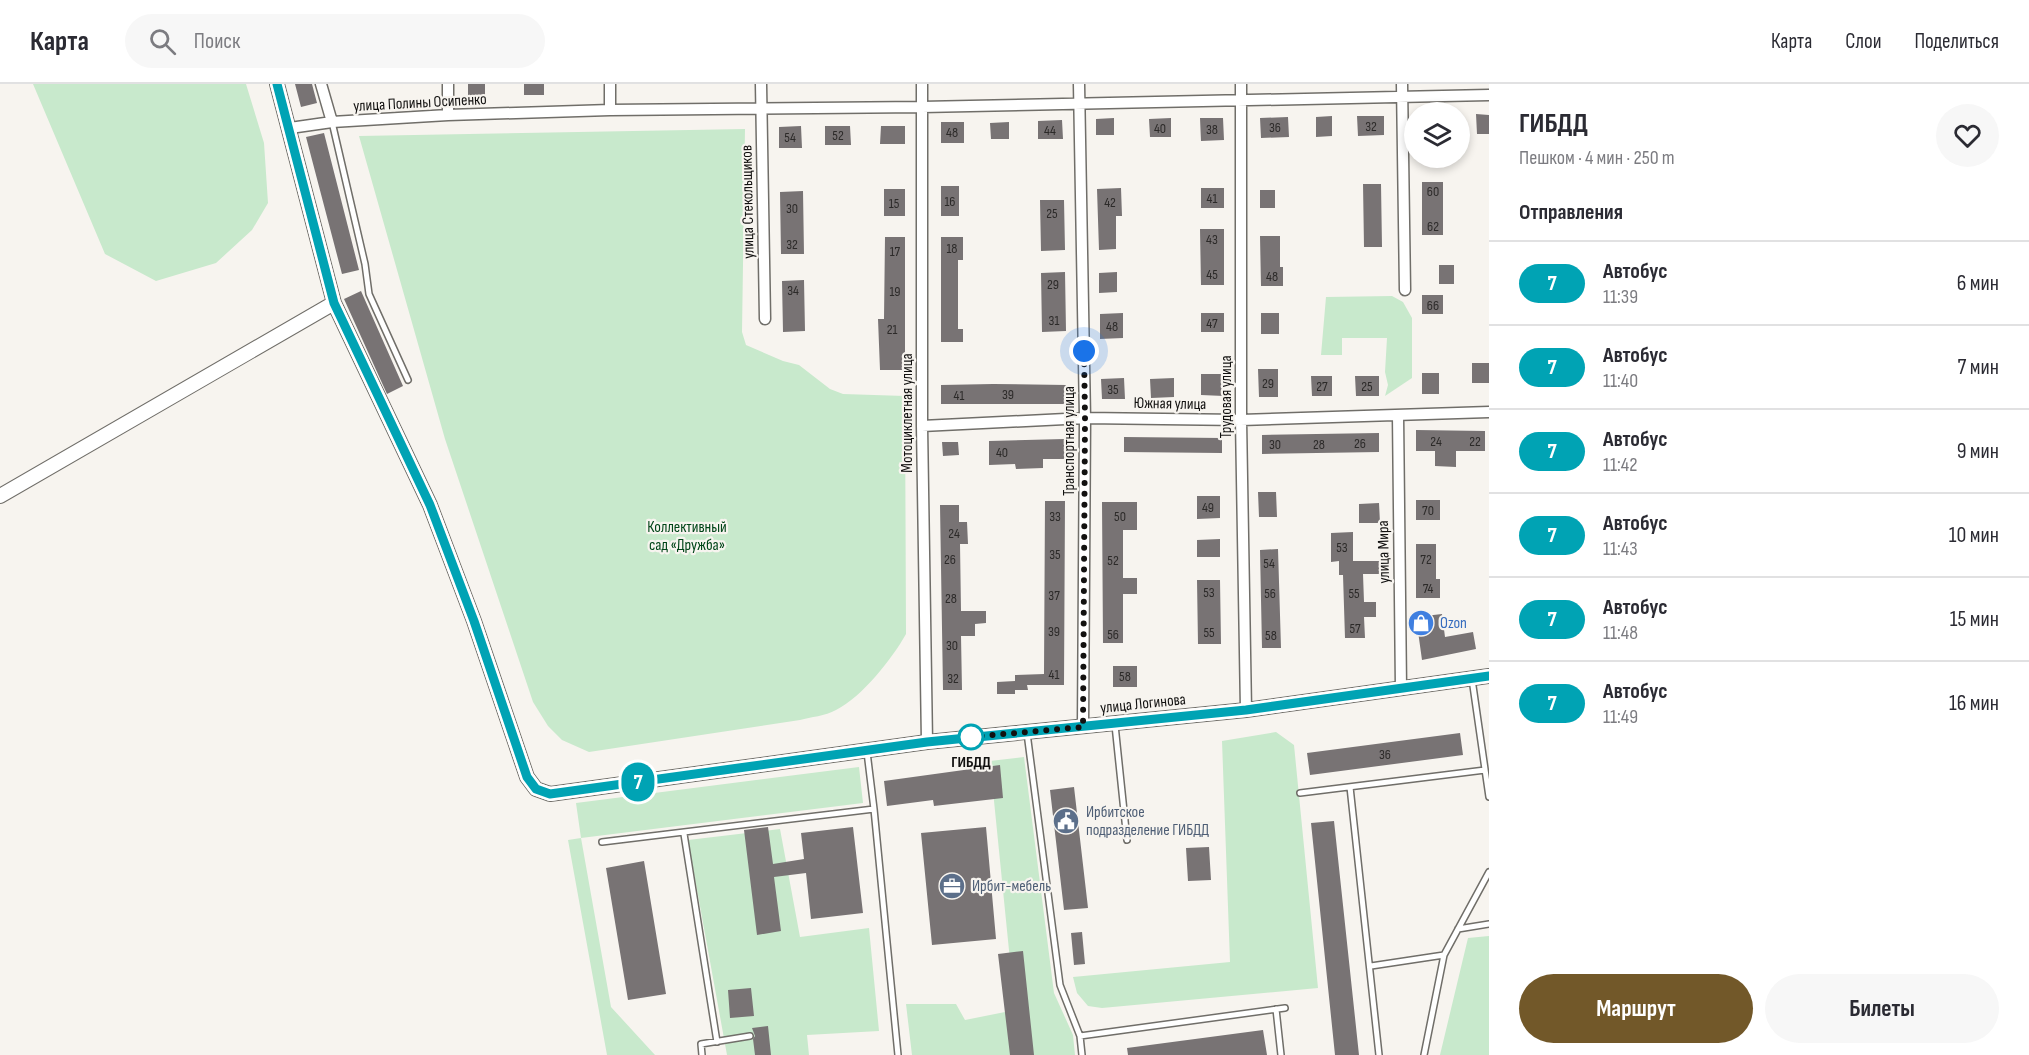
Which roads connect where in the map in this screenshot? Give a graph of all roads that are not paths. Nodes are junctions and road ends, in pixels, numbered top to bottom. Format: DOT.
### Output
graph roads {
  1 [pos="277,84"];
  2 [pos="321,84"];
  3 [pos="448,84"];
  4 [pos="610,84"];
  5 [pos="761,84"];
  6 [pos="922,84"];
  7 [pos="1079,84"];
  8 [pos="1240,84"];
  9 [pos="1402,84"];
  10 [pos="1489,95"];
  11 [pos="1402,98"];
  12 [pos="1240,100"];
  13 [pos="1079,103"];
  14 [pos="922,107"];
  15 [pos="761,109"];
  16 [pos="610,110"];
  17 [pos="448,115"];
  18 [pos="332,122"];
  19 [pos="290,128"];
  20 [pos="1405,290"];
  21 [pos="334,303"];
  22 [pos="765,319"];
  23 [pos="408,380"];
  24 [pos="1489,412"];
  25 [pos="1398,415"];
  26 [pos="1085,418"];
  27 [pos="1241,420"];
  28 [pos="922,426"];
  29 [pos="0,496"];
  30 [pos="1489,676"];
  31 [pos="1472,678"];
  32 [pos="1401,688"];
  33 [pos="1246,710"];
  34 [pos="1115,724"];
  35 [pos="1083,727"];
  36 [pos="1027,732"];
  37 [pos="927,742"];
  38 [pos="867,750"];
  39 [pos="1485,770"];
  40 [pos="1350,787"];
  41 [pos="1300,793"];
  42 [pos="1489,797"];
  43 [pos="874,809"];
  44 [pos="684,834"];
  45 [pos="1127,840"];
  46 [pos="603,843"];
  47 [pos="1489,872"];
  48 [pos="1489,924"];
  49 [pos="1458,929"];
  50 [pos="1444,955"];
  51 [pos="1371,966"];
  52 [pos="1285,1008"];
  53 [pos="1276,1009"];
  54 [pos="750,1036"];
  55 [pos="1080,1036"];
  56 [pos="717,1042"];
  57 [pos="702,1055"];
  58 [pos="898,1055"];
  59 [pos="1082,1055"];
  60 [pos="1281,1055"];
  61 [pos="1379,1055"];
  62 [pos="1424,1055"];
  1 -- 19 [label="street"];
  2 -- 18 [label="street"];
  3 -- 17 [label="street"];
  4 -- 16 [label="street"];
  5 -- 15 [label="street, улица Стекольщиков"];
  6 -- 14 [label="street, Мотоциклетная улица"];
  7 -- 13 [label="street, Транспортная улица"];
  8 -- 12 [label="street, Трудовая улица"];
  9 -- 11 [label="street"];
  10 -- 11 [label="street, улица Полины Осипенко"];
  11 -- 12 [label="street, улица Полины Осипенко"];
  11 -- 20 [label="street"];
  12 -- 13 [label="street, улица Полины Осипенко"];
  12 -- 27 [label="street, Трудовая улица"];
  13 -- 14 [label="street, улица Полины Осипенко"];
  13 -- 26 [label="street, Транспортная улица"];
  14 -- 15 [label="street, улица Полины Осипенко"];
  14 -- 28 [label="street, Мотоциклетная улица"];
  15 -- 16 [label="street, улица Полины Осипенко"];
  15 -- 22 [label="street, улица Стекольщиков"];
  16 -- 17 [label="street, улица Полины Осипенко"];
  17 -- 18 [label="street, улица Полины Осипенко"];
  18 -- 19 [label="street, улица Полины Осипенко"];
  18 -- 23 [label="lane"];
  19 -- 21 [label="street"];
  21 -- 29 [label="street"];
  21 -- 38 [label="street, улица Логинова"];
  24 -- 25 [label="street, Южная улица"];
  25 -- 27 [label="street, Южная улица"];
  25 -- 32 [label="street, улица Мира"];
  26 -- 27 [label="street, Южная улица"];
  26 -- 28 [label="street, Южная улица"];
  26 -- 35 [label="street, Транспортная улица"];
  27 -- 33 [label="street, Трудовая улица"];
  28 -- 37 [label="street, Мотоциклетная улица"];
  30 -- 31 [label="street, улица Логинова"];
  31 -- 32 [label="street, улица Логинова"];
  31 -- 39 [label="lane"];
  32 -- 33 [label="street, улица Логинова"];
  33 -- 34 [label="street, улица Логинова"];
  34 -- 35 [label="street, улица Логинова"];
  34 -- 45 [label="lane"];
  35 -- 36 [label="street, улица Логинова"];
  36 -- 37 [label="street, улица Логинова"];
  36 -- 55 [label="lane"];
  37 -- 38 [label="street, улица Логинова"];
  38 -- 43 [label="lane"];
  39 -- 40 [label="lane"];
  39 -- 42 [label="lane"];
  40 -- 41 [label="lane"];
  40 -- 51 [label="lane"];
  43 -- 44 [label="lane"];
  43 -- 58 [label="lane"];
  44 -- 46 [label="lane"];
  44 -- 56 [label="lane"];
  47 -- 49 [label="lane"];
  48 -- 49 [label="lane"];
  49 -- 50 [label="lane"];
  50 -- 51 [label="lane"];
  50 -- 62 [label="lane"];
  51 -- 61 [label="lane"];
  52 -- 53 [label="lane"];
  53 -- 55 [label="lane"];
  53 -- 60 [label="lane"];
  54 -- 56 [label="lane"];
  55 -- 59 [label="lane"];
  56 -- 57 [label="lane"];
}
